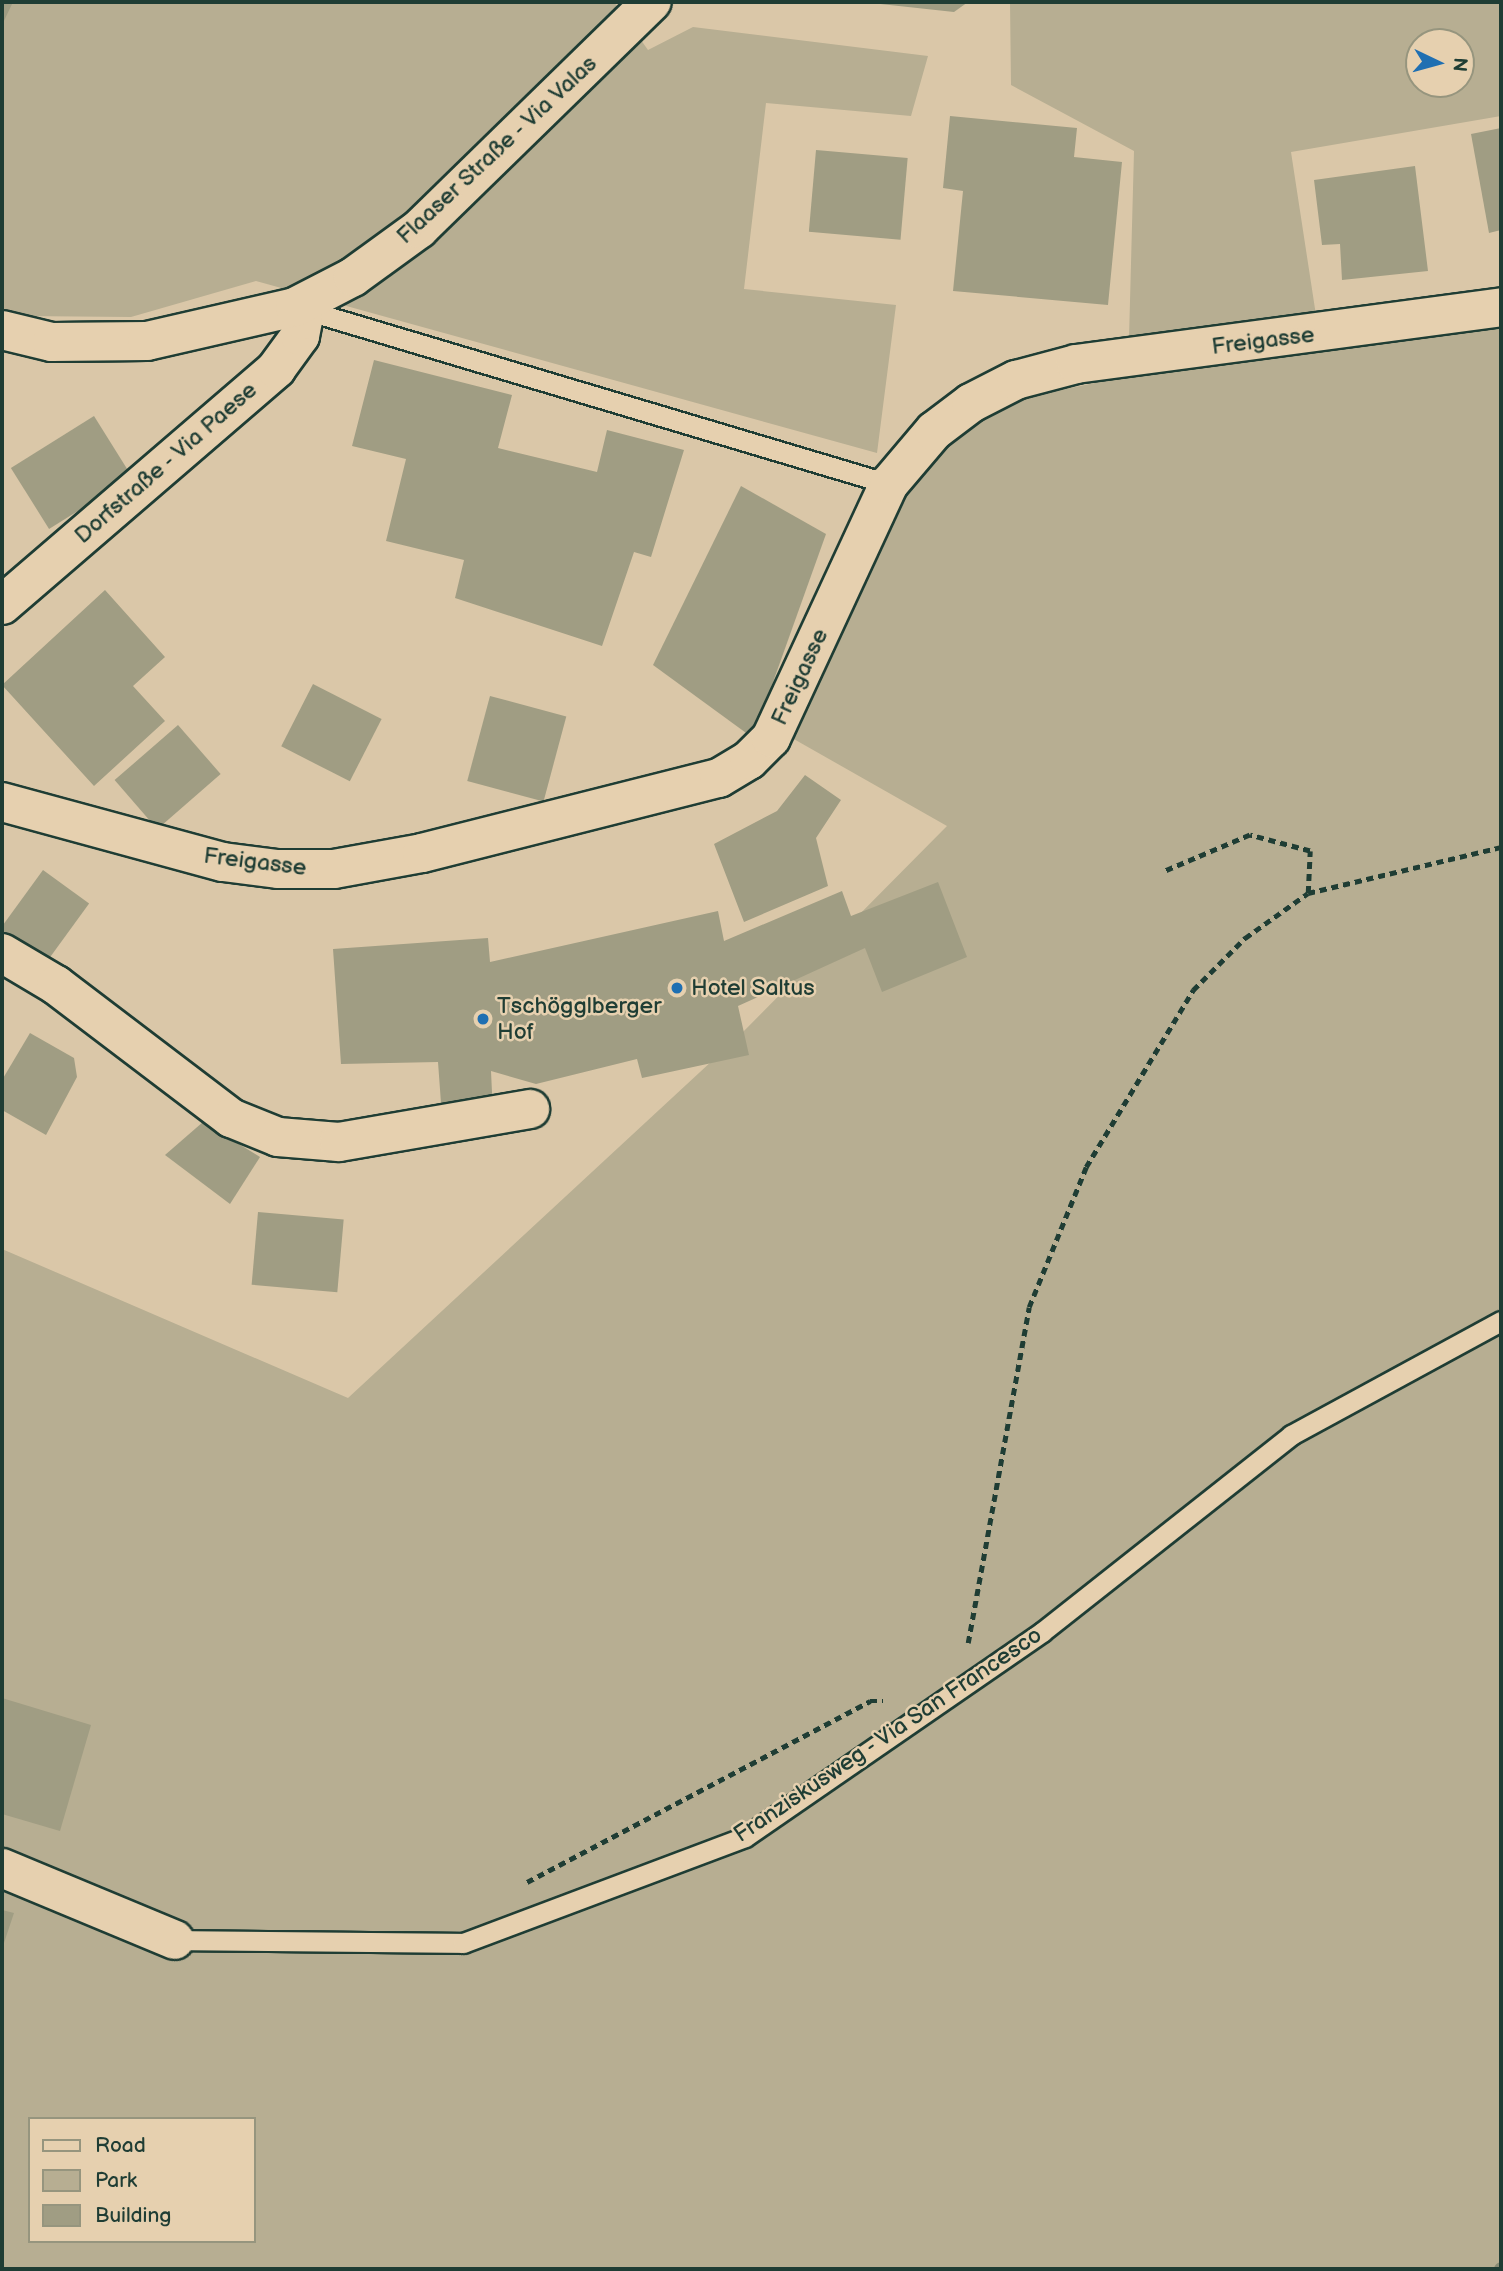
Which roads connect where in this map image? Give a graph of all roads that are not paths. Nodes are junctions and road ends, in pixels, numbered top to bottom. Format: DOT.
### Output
graph roads {
  1 [pos="652,2"];
  2 [pos="295,307"];
  3 [pos="1501,307"];
  4 [pos="2,330"];
  5 [pos="889,484"];
  6 [pos="2,605"];
  7 [pos="2,802"];
  8 [pos="2,953"];
  9 [pos="530,1109"];
  10 [pos="1501,1321"];
  11 [pos="2,1868"];
  12 [pos="175,1940"];
  1 -- 2 [label="street, Flaaser Straße - Via Valas"];
  2 -- 4 [label="street, Flaaser Straße - Via Valas"];
  2 -- 5 [label="lane"];
  2 -- 6 [label="street, Dorfstraße - Via Paese"];
  3 -- 5 [label="street, Freigasse"];
  5 -- 7 [label="street, Freigasse"];
  8 -- 9 [label="street"];
  10 -- 12 [label="lane, Franziskusweg - Via San Francesco"];
  11 -- 12 [label="street, Franziskusweg - Via San Francesco"];
}
